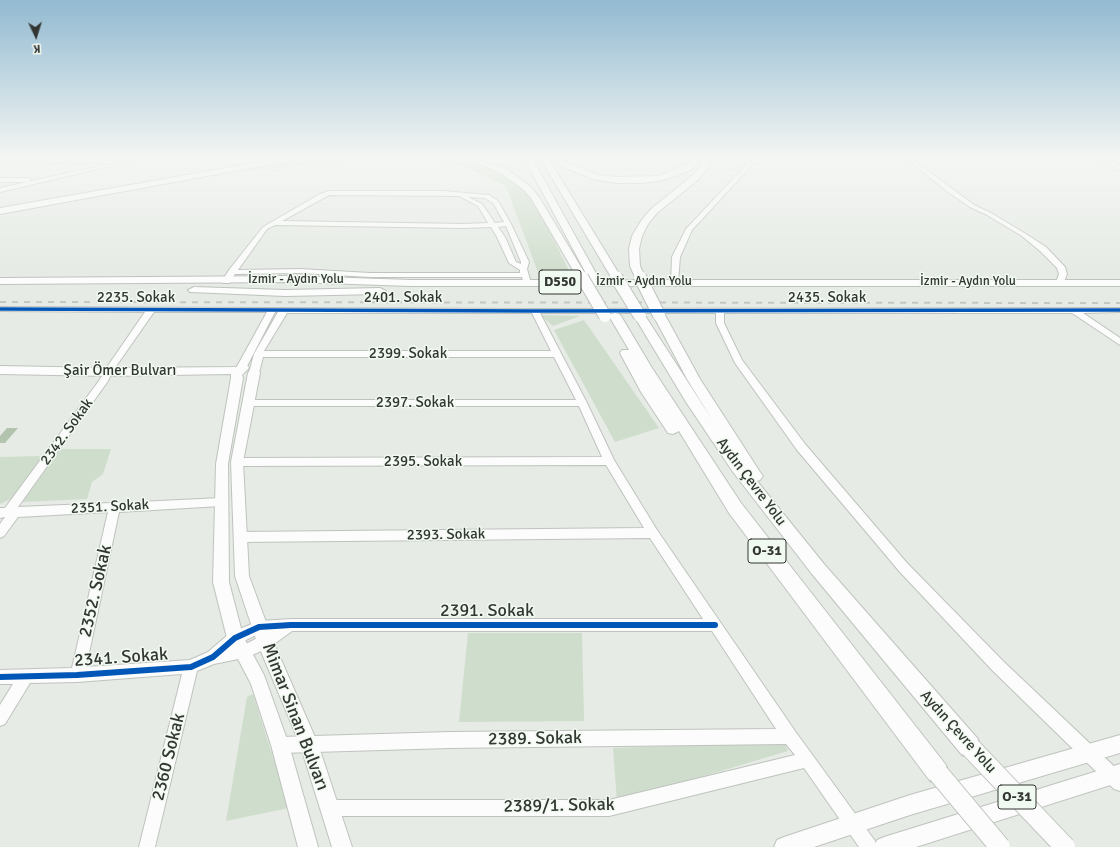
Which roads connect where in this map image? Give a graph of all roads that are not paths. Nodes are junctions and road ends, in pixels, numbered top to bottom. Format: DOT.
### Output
graph roads {
  1 [pos="47,198"];
  2 [pos="75,198"];
  3 [pos="318,198"];
  4 [pos="464,198"];
  5 [pos="489,198"];
  6 [pos="535,198"];
  7 [pos="548,198"];
  8 [pos="568,198"];
  9 [pos="671,198"];
  10 [pos="718,198"];
  11 [pos="961,198"];
  12 [pos="496,202"];
  13 [pos="480,205"];
  14 [pos="0,206"];
  15 [pos="0,211"];
  16 [pos="274,223"];
  17 [pos="508,224"];
  18 [pos="494,226"];
  19 [pos="525,275"];
  20 [pos="229,276"];
  21 [pos="587,277"];
  22 [pos="282,279"];
  23 [pos="310,279"];
  24 [pos="0,281"];
  25 [pos="674,282"];
  26 [pos="1060,282"];
  27 [pos="1120,282"];
  28 [pos="0,288"];
  29 [pos="1120,290"];
  30 [pos="274,292"];
  31 [pos="302,292"];
  32 [pos="0,309"];
  33 [pos="151,310"];
  34 [pos="272,310"];
  35 [pos="284,310"];
  36 [pos="720,310"];
  37 [pos="1074,310"];
  38 [pos="1120,310"];
  39 [pos="535,311"];
  40 [pos="1120,342"];
  41 [pos="258,354"];
  42 [pos="557,354"];
  43 [pos="1,373"];
  44 [pos="243,373"];
  45 [pos="107,376"];
  46 [pos="248,403"];
  47 [pos="582,403"];
  48 [pos="609,461"];
  49 [pos="237,462"];
  50 [pos="222,464"];
  51 [pos="238,498"];
  52 [pos="221,502"];
  53 [pos="115,506"];
  54 [pos="8,513"];
  55 [pos="0,533"];
  56 [pos="653,533"];
  57 [pos="790,535"];
  58 [pos="240,537"];
  59 [pos="290,625"];
  60 [pos="715,625"];
  61 [pos="259,627"];
  62 [pos="235,638"];
  63 [pos="265,642"];
  64 [pos="243,652"];
  65 [pos="213,657"];
  66 [pos="191,668"];
  67 [pos="77,675"];
  68 [pos="26,676"];
  69 [pos="0,677"];
  70 [pos="0,719"];
  71 [pos="790,736"];
  72 [pos="309,744"];
  73 [pos="1120,744"];
  74 [pos="280,745"];
  75 [pos="1088,753"];
  76 [pos="807,760"];
  77 [pos="1117,777"];
  78 [pos="330,808"];
  79 [pos="852,825"];
  80 [pos="147,847"];
  81 [pos="308,847"];
  82 [pos="342,847"];
  83 [pos="784,847"];
  84 [pos="869,847"];
  85 [pos="884,847"];
  86 [pos="1000,847"];
  87 [pos="1065,847"];
  1 -- 14 [label="highway"];
  2 -- 15 [label="highway"];
  3 -- 16 [label="street"];
  4 -- 13 [label="street"];
  5 -- 12 [label="street"];
  6 -- 21 [label="highway"];
  7 -- 21 [label="highway, Aydın Çevre Yolu / O-31"];
  8 -- 57 [label="highway, Aydın Çevre Yolu / O-31, bridge"];
  9 -- 57 [label="highway, bridge"];
  10 -- 25 [label="street"];
  11 -- 26 [label="street"];
  12 -- 13 [label="street"];
  12 -- 17 [label="street"];
  13 -- 18 [label="street"];
  16 -- 18 [label="street"];
  16 -- 20 [label="street"];
  17 -- 18 [label="street"];
  17 -- 19 [label="street"];
  18 -- 19 [label="street"];
  19 -- 20 [label="street"];
  19 -- 23 [label="highway, İzmir - Aydın Yolu / D550"];
  19 -- 25 [label="highway, İzmir - Aydın Yolu / D550"];
  20 -- 22 [label="highway, İzmir - Aydın Yolu / D550"];
  20 -- 24 [label="highway, İzmir - Aydın Yolu / D550"];
  21 -- 86 [label="highway, Aydın Çevre Yolu / O-31, bridge"];
  22 -- 23 [label="highway, İzmir - Aydın Yolu / D550"];
  22 -- 30 [label="highway"];
  23 -- 31 [label="highway"];
  25 -- 26 [label="highway, İzmir - Aydın Yolu / D550"];
  26 -- 27 [label="highway, İzmir - Aydın Yolu / D550"];
  28 -- 30 [label="highway, İzmir - Aydın Yolu / D550"];
  29 -- 31 [label="highway, İzmir - Aydın Yolu / D550"];
  30 -- 31 [label="highway, İzmir - Aydın Yolu / D550"];
  32 -- 33 [label="street, 2235. Sokak"];
  33 -- 34 [label="street, 2235. Sokak"];
  33 -- 45 [label="street, 2342. Sokak"];
  34 -- 35 [label="street, 2401. Sokak"];
  34 -- 44 [label="street, Mimar Sinan Bulvarı"];
  35 -- 39 [label="street, 2401. Sokak"];
  35 -- 41 [label="street, Mimar Sinan Bulvarı"];
  36 -- 37 [label="street, 2435. Sokak"];
  36 -- 39 [label="street, 2435. Sokak"];
  36 -- 75 [label="street"];
  37 -- 38 [label="street, 2435. Sokak"];
  37 -- 40 [label="street"];
  39 -- 42 [label="street"];
  41 -- 42 [label="street, 2399. Sokak"];
  41 -- 44 [label="street, Mimar Sinan Bulvarı"];
  42 -- 47 [label="street"];
  43 -- 45 [label="main road, Şair Ömer Bulvarı"];
  44 -- 45 [label="main road, Şair Ömer Bulvarı"];
  44 -- 46 [label="main road, Mimar Sinan Bulvarı"];
  44 -- 50 [label="main road, Mimar Sinan Bulvarı"];
  45 -- 54 [label="street, 2342. Sokak"];
  46 -- 47 [label="street, 2397. Sokak"];
  46 -- 49 [label="main road, Mimar Sinan Bulvarı"];
  47 -- 48 [label="street"];
  48 -- 49 [label="street, 2395. Sokak"];
  48 -- 56 [label="street"];
  49 -- 50 [label="main road"];
  49 -- 51 [label="main road, Mimar Sinan Bulvarı"];
  50 -- 52 [label="main road, Mimar Sinan Bulvarı"];
  51 -- 52 [label="main road"];
  51 -- 58 [label="main road, Mimar Sinan Bulvarı"];
  52 -- 53 [label="street, 2351. Sokak"];
  52 -- 62 [label="main road, Mimar Sinan Bulvarı"];
  53 -- 54 [label="street, 2351. Sokak"];
  53 -- 67 [label="street, 2352. Sokak"];
  54 -- 55 [label="street, 2342. Sokak"];
  56 -- 58 [label="street, 2393. Sokak"];
  56 -- 60 [label="street"];
  57 -- 87 [label="highway, Aydın Çevre Yolu / O-31, bridge"];
  58 -- 61 [label="main road, Mimar Sinan Bulvarı"];
  59 -- 60 [label="street, 2391. Sokak"];
  59 -- 61 [label="street, 2391. Sokak"];
  59 -- 63 [label="street"];
  60 -- 71 [label="street"];
  61 -- 62 [label="street, 2341. Sokak"];
  61 -- 63 [label="main road, Mimar Sinan Bulvarı"];
  62 -- 64 [label="main road, Mimar Sinan Bulvarı"];
  62 -- 65 [label="street, 2341. Sokak"];
  63 -- 64 [label="street"];
  63 -- 72 [label="main road, Mimar Sinan Bulvarı"];
  64 -- 65 [label="street"];
  64 -- 74 [label="main road, Mimar Sinan Bulvarı"];
  65 -- 66 [label="street, 2341. Sokak"];
  66 -- 67 [label="street, 2341. Sokak"];
  66 -- 80 [label="street, 2360 Sokak"];
  67 -- 68 [label="street, 2341. Sokak"];
  68 -- 69 [label="street, 2341. Sokak"];
  68 -- 70 [label="street"];
  71 -- 72 [label="street, 2389. Sokak"];
  71 -- 76 [label="street"];
  72 -- 74 [label="street, 2389. Sokak"];
  72 -- 78 [label="main road, Mimar Sinan Bulvarı"];
  73 -- 75 [label="main road"];
  74 -- 81 [label="main road, Mimar Sinan Bulvarı"];
  75 -- 77 [label="street"];
  75 -- 79 [label="main road"];
  76 -- 78 [label="street, 2389/1. Sokak"];
  76 -- 79 [label="street"];
  77 -- 85 [label="main road"];
  78 -- 82 [label="main road, Mimar Sinan Bulvarı"];
  79 -- 83 [label="main road"];
  79 -- 84 [label="street"];
}
